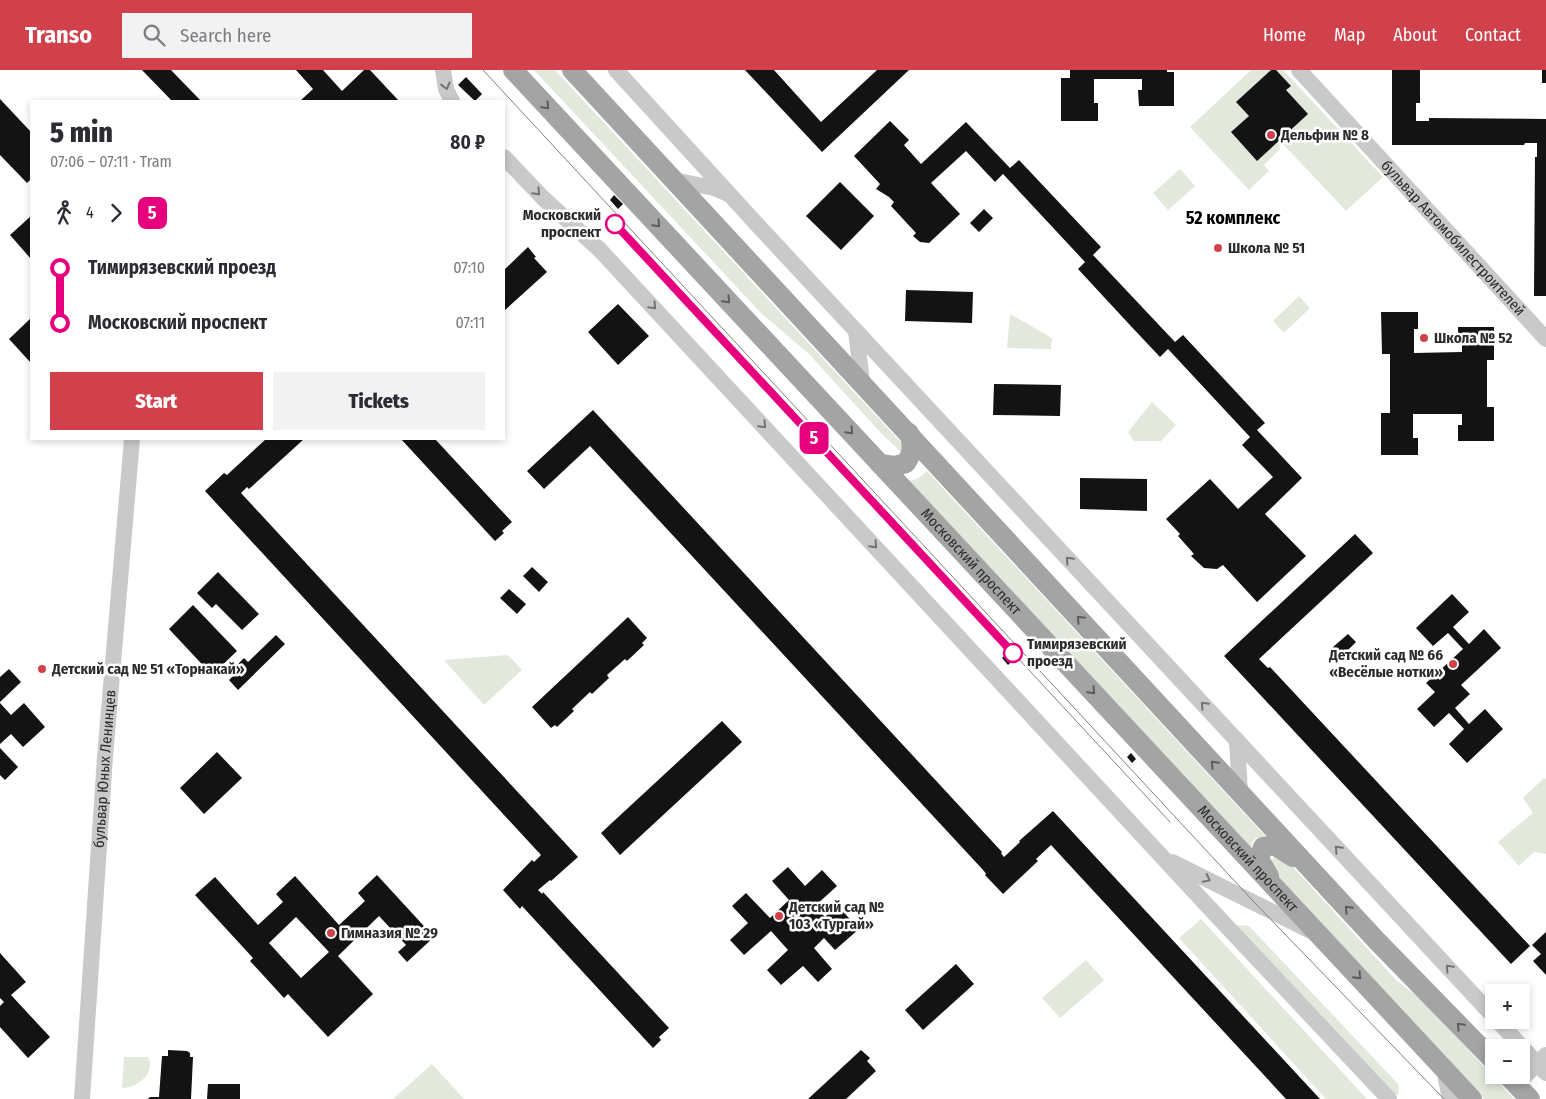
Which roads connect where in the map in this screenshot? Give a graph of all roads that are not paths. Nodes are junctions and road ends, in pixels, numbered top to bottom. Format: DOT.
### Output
graph roads {
  1 [pos="443,70"];
  2 [pos="513,70"];
  3 [pos="572,70"];
  4 [pos="616,70"];
  5 [pos="1299,70"];
  6 [pos="452,100"];
  7 [pos="505,158"];
  8 [pos="673,180"];
  9 [pos="730,195"];
  10 [pos="856,331"];
  11 [pos="1546,339"];
  12 [pos="862,382"];
  13 [pos="908,433"];
  14 [pos="132,440"];
  15 [pos="880,464"];
  16 [pos="1237,740"];
  17 [pos="1240,793"];
  18 [pos="1163,858"];
  19 [pos="1308,865"];
  20 [pos="1278,891"];
  21 [pos="1316,933"];
  22 [pos="1485,1007"];
  23 [pos="1506,1029"];
  24 [pos="1485,1052"];
  25 [pos="1543,1064"];
  26 [pos="1444,1069"];
  27 [pos="1530,1070"];
  28 [pos="1515,1084"];
  29 [pos="82,1099"];
  30 [pos="1389,1099"];
  31 [pos="1450,1099"];
  32 [pos="1472,1099"];
  33 [pos="1530,1099"];
  1 -- 6 [label="street, one-way"];
  2 -- 15 [label="main road, Московский проспект, one-way"];
  3 -- 8 [label="main road"];
  4 -- 9 [label="street"];
  5 -- 11 [label="street, бульвар Автомобилестроителей"];
  7 -- 18 [label="street, one-way"];
  8 -- 9 [label="street"];
  8 -- 12 [label="main road"];
  9 -- 10 [label="street"];
  10 -- 12 [label="street"];
  16 -- 10 [label="street, one-way"];
  12 -- 13 [label="main road"];
  13 -- 15 [label="main road"];
  17 -- 13 [label="main road, one-way"];
  14 -- 29 [label="street, бульвар Юных Ленинцев"];
  15 -- 20 [label="main road, Московский проспект, one-way"];
  16 -- 17 [label="street"];
  22 -- 16 [label="street, one-way"];
  17 -- 19 [label="main road"];
  18 -- 21 [label="street, one-way"];
  18 -- 30 [label="street"];
  19 -- 20 [label="main road"];
  24 -- 19 [label="main road, one-way"];
  20 -- 21 [label="main road, Московский проспект"];
  21 -- 26 [label="main road, Московский проспект, one-way"];
  23 -- 25 [label="street"];
  25 -- 27 [label="street"];
  26 -- 31 [label="street"];
  26 -- 32 [label="main road, Московский проспект"];
  28 -- 33 [label="main road"];
}
